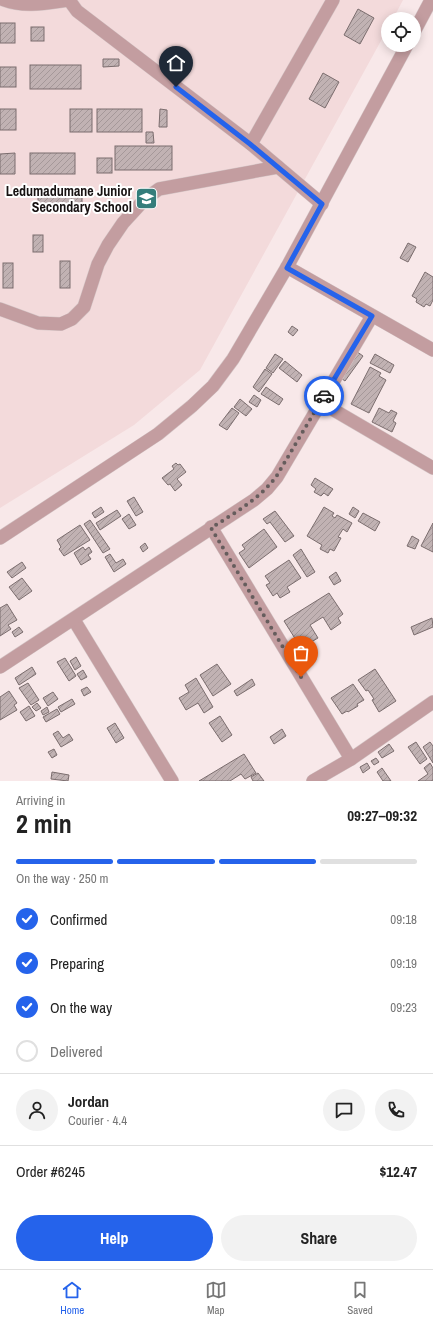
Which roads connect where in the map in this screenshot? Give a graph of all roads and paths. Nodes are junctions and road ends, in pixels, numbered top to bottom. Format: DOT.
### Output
graph roads {
  1 [pos="4,0"];
  2 [pos="69,0"];
  3 [pos="333,0"];
  4 [pos="431,0"];
  5 [pos="421,19"];
  6 [pos="403,52"];
  7 [pos="250,144"];
  8 [pos="278,167"];
  9 [pos="322,204"];
  10 [pos="287,268"];
  11 [pos="0,309"];
  12 [pos="372,316"];
  13 [pos="433,350"];
  14 [pos="320,402"];
  15 [pos="433,468"];
  16 [pos="211,528"];
  17 [pos="0,538"];
  18 [pos="74,620"];
  19 [pos="0,667"];
  20 [pos="433,702"];
  21 [pos="350,759"];
  22 [pos="172,781"];
  23 [pos="313,781"];
  1 -- 2 [label="street"];
  2 -- 7 [label="street"];
  3 -- 7 [label="street"];
  4 -- 5 [label="street"];
  6 -- 9 [label="street"];
  7 -- 8 [label="street"];
  8 -- 9 [label="street"];
  8 -- 11 [label="street"];
  9 -- 10 [label="street"];
  10 -- 12 [label="street"];
  10 -- 17 [label="street"];
  12 -- 13 [label="street"];
  12 -- 14 [label="street"];
  14 -- 15 [label="street"];
  14 -- 16 [label="street"];
  16 -- 18 [label="street"];
  16 -- 21 [label="street"];
  18 -- 19 [label="street"];
  18 -- 22 [label="street"];
  20 -- 21 [label="street"];
  21 -- 23 [label="street"];
}
